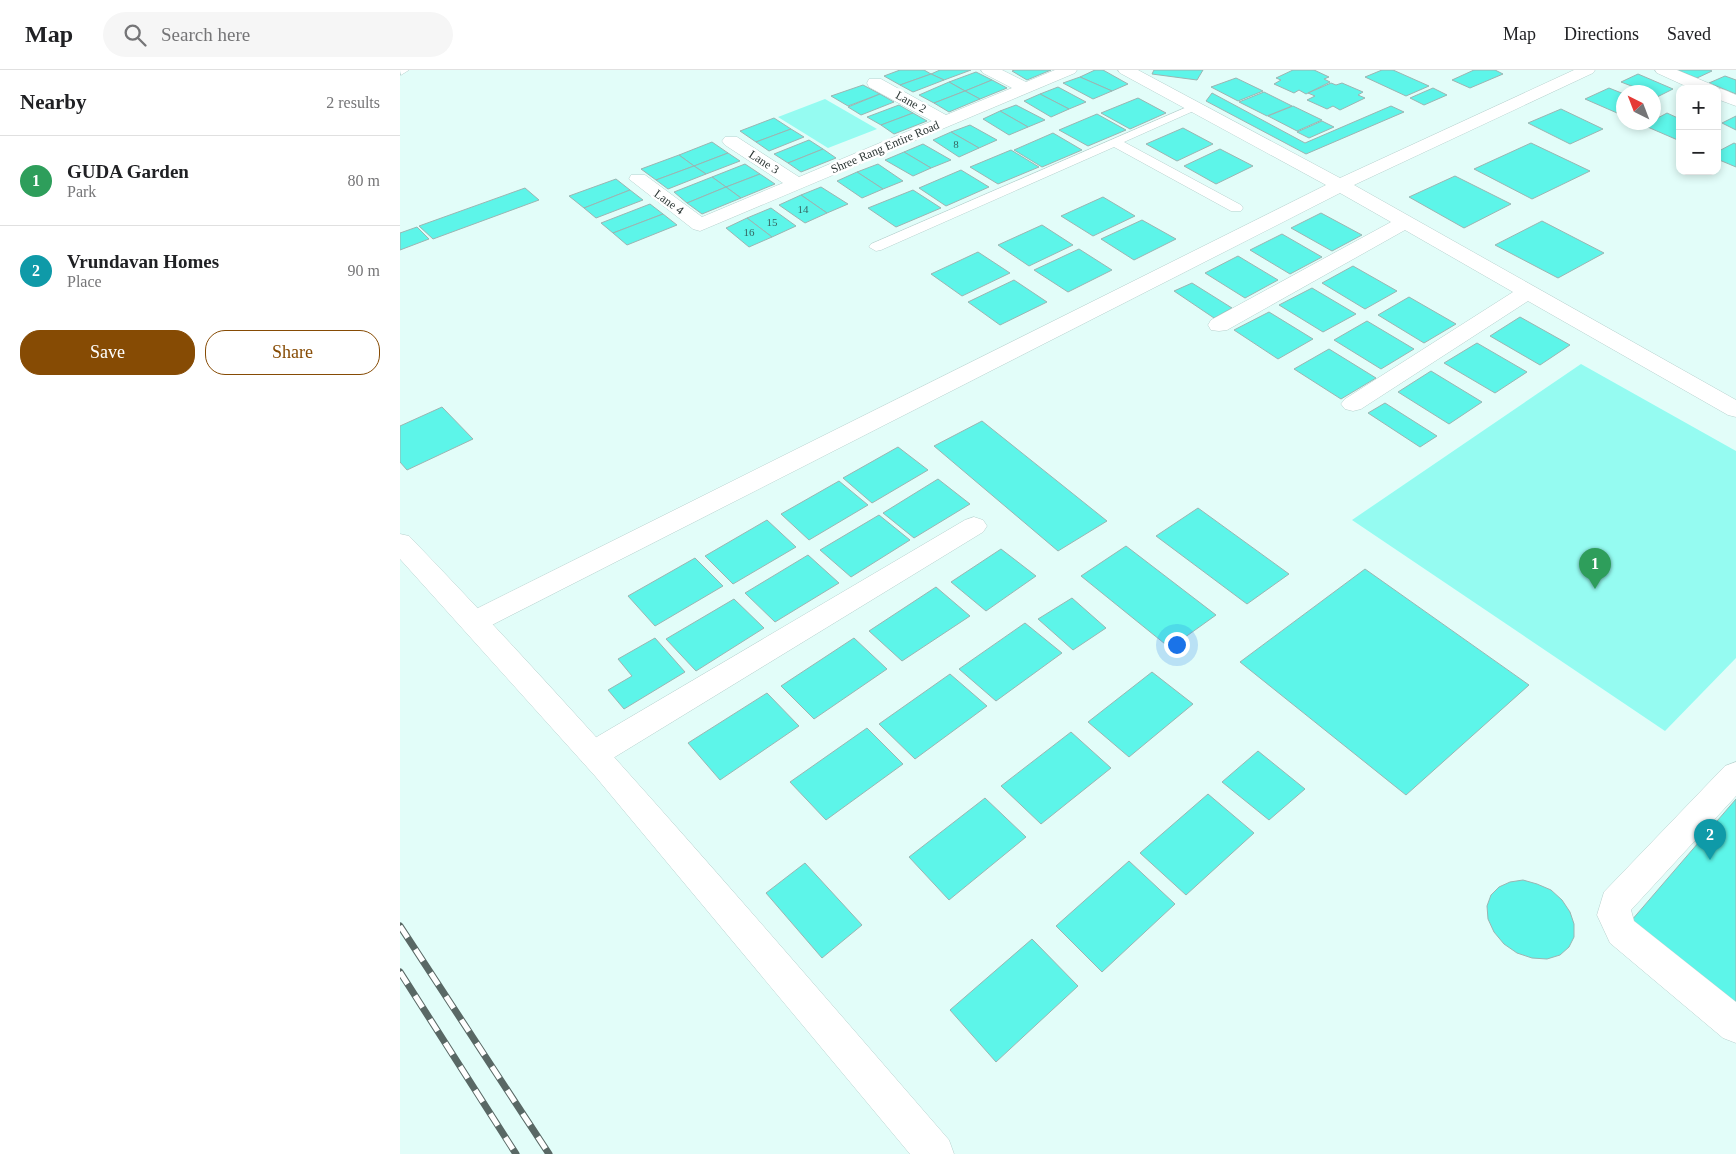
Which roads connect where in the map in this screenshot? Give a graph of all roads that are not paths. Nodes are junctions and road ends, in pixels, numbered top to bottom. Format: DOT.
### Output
graph roads {
  1 [pos="990,70"];
  2 [pos="1069,70"];
  3 [pos="1587,70"];
  4 [pos="1663,70"];
  5 [pos="1129,71"];
  6 [pos="876,83"];
  7 [pos="1697,85"];
  8 [pos="1026,88"];
  9 [pos="1721,95"];
  10 [pos="1736,101"];
  11 [pos="1194,107"];
  12 [pos="946,122"];
  13 [pos="731,141"];
  14 [pos="1115,142"];
  15 [pos="638,179"];
  16 [pos="797,184"];
  17 [pos="1340,184"];
  18 [pos="1236,208"];
  19 [pos="1405,222"];
  20 [pos="700,225"];
  21 [pos="876,247"];
  22 [pos="1527,292"];
  23 [pos="1219,324"];
  24 [pos="1353,404"];
  25 [pos="1736,410"];
  26 [pos="974,526"];
  27 [pos="400,543"];
  28 [pos="476,621"];
  29 [pos="594,754"];
  30 [pos="1736,775"];
  31 [pos="1736,1025"];
  32 [pos="935,1154"];
  1 -- 8 [label="street"];
  2 -- 8 [label="street, Shree Rang Entire Road"];
  3 -- 17 [label="street"];
  4 -- 7 [label="street"];
  5 -- 11 [label="street"];
  6 -- 12 [label="street, Lane 2"];
  8 -- 12 [label="street, Shree Rang Entire Road"];
  9 -- 10 [label="street"];
  11 -- 14 [label="lane"];
  11 -- 17 [label="street"];
  12 -- 16 [label="street, Shree Rang Entire Road"];
  13 -- 16 [label="street, Lane 3"];
  14 -- 18 [label="lane"];
  14 -- 21 [label="lane"];
  15 -- 20 [label="street, Lane 4"];
  16 -- 20 [label="street, Shree Rang Entire Road"];
  17 -- 19 [label="street"];
  17 -- 28 [label="street"];
  19 -- 22 [label="street"];
  19 -- 23 [label="street"];
  22 -- 24 [label="street"];
  22 -- 25 [label="street"];
  26 -- 29 [label="street"];
  27 -- 28 [label="street"];
  28 -- 29 [label="street"];
  29 -- 32 [label="street"];
  30 -- 31 [label="street"];
}
